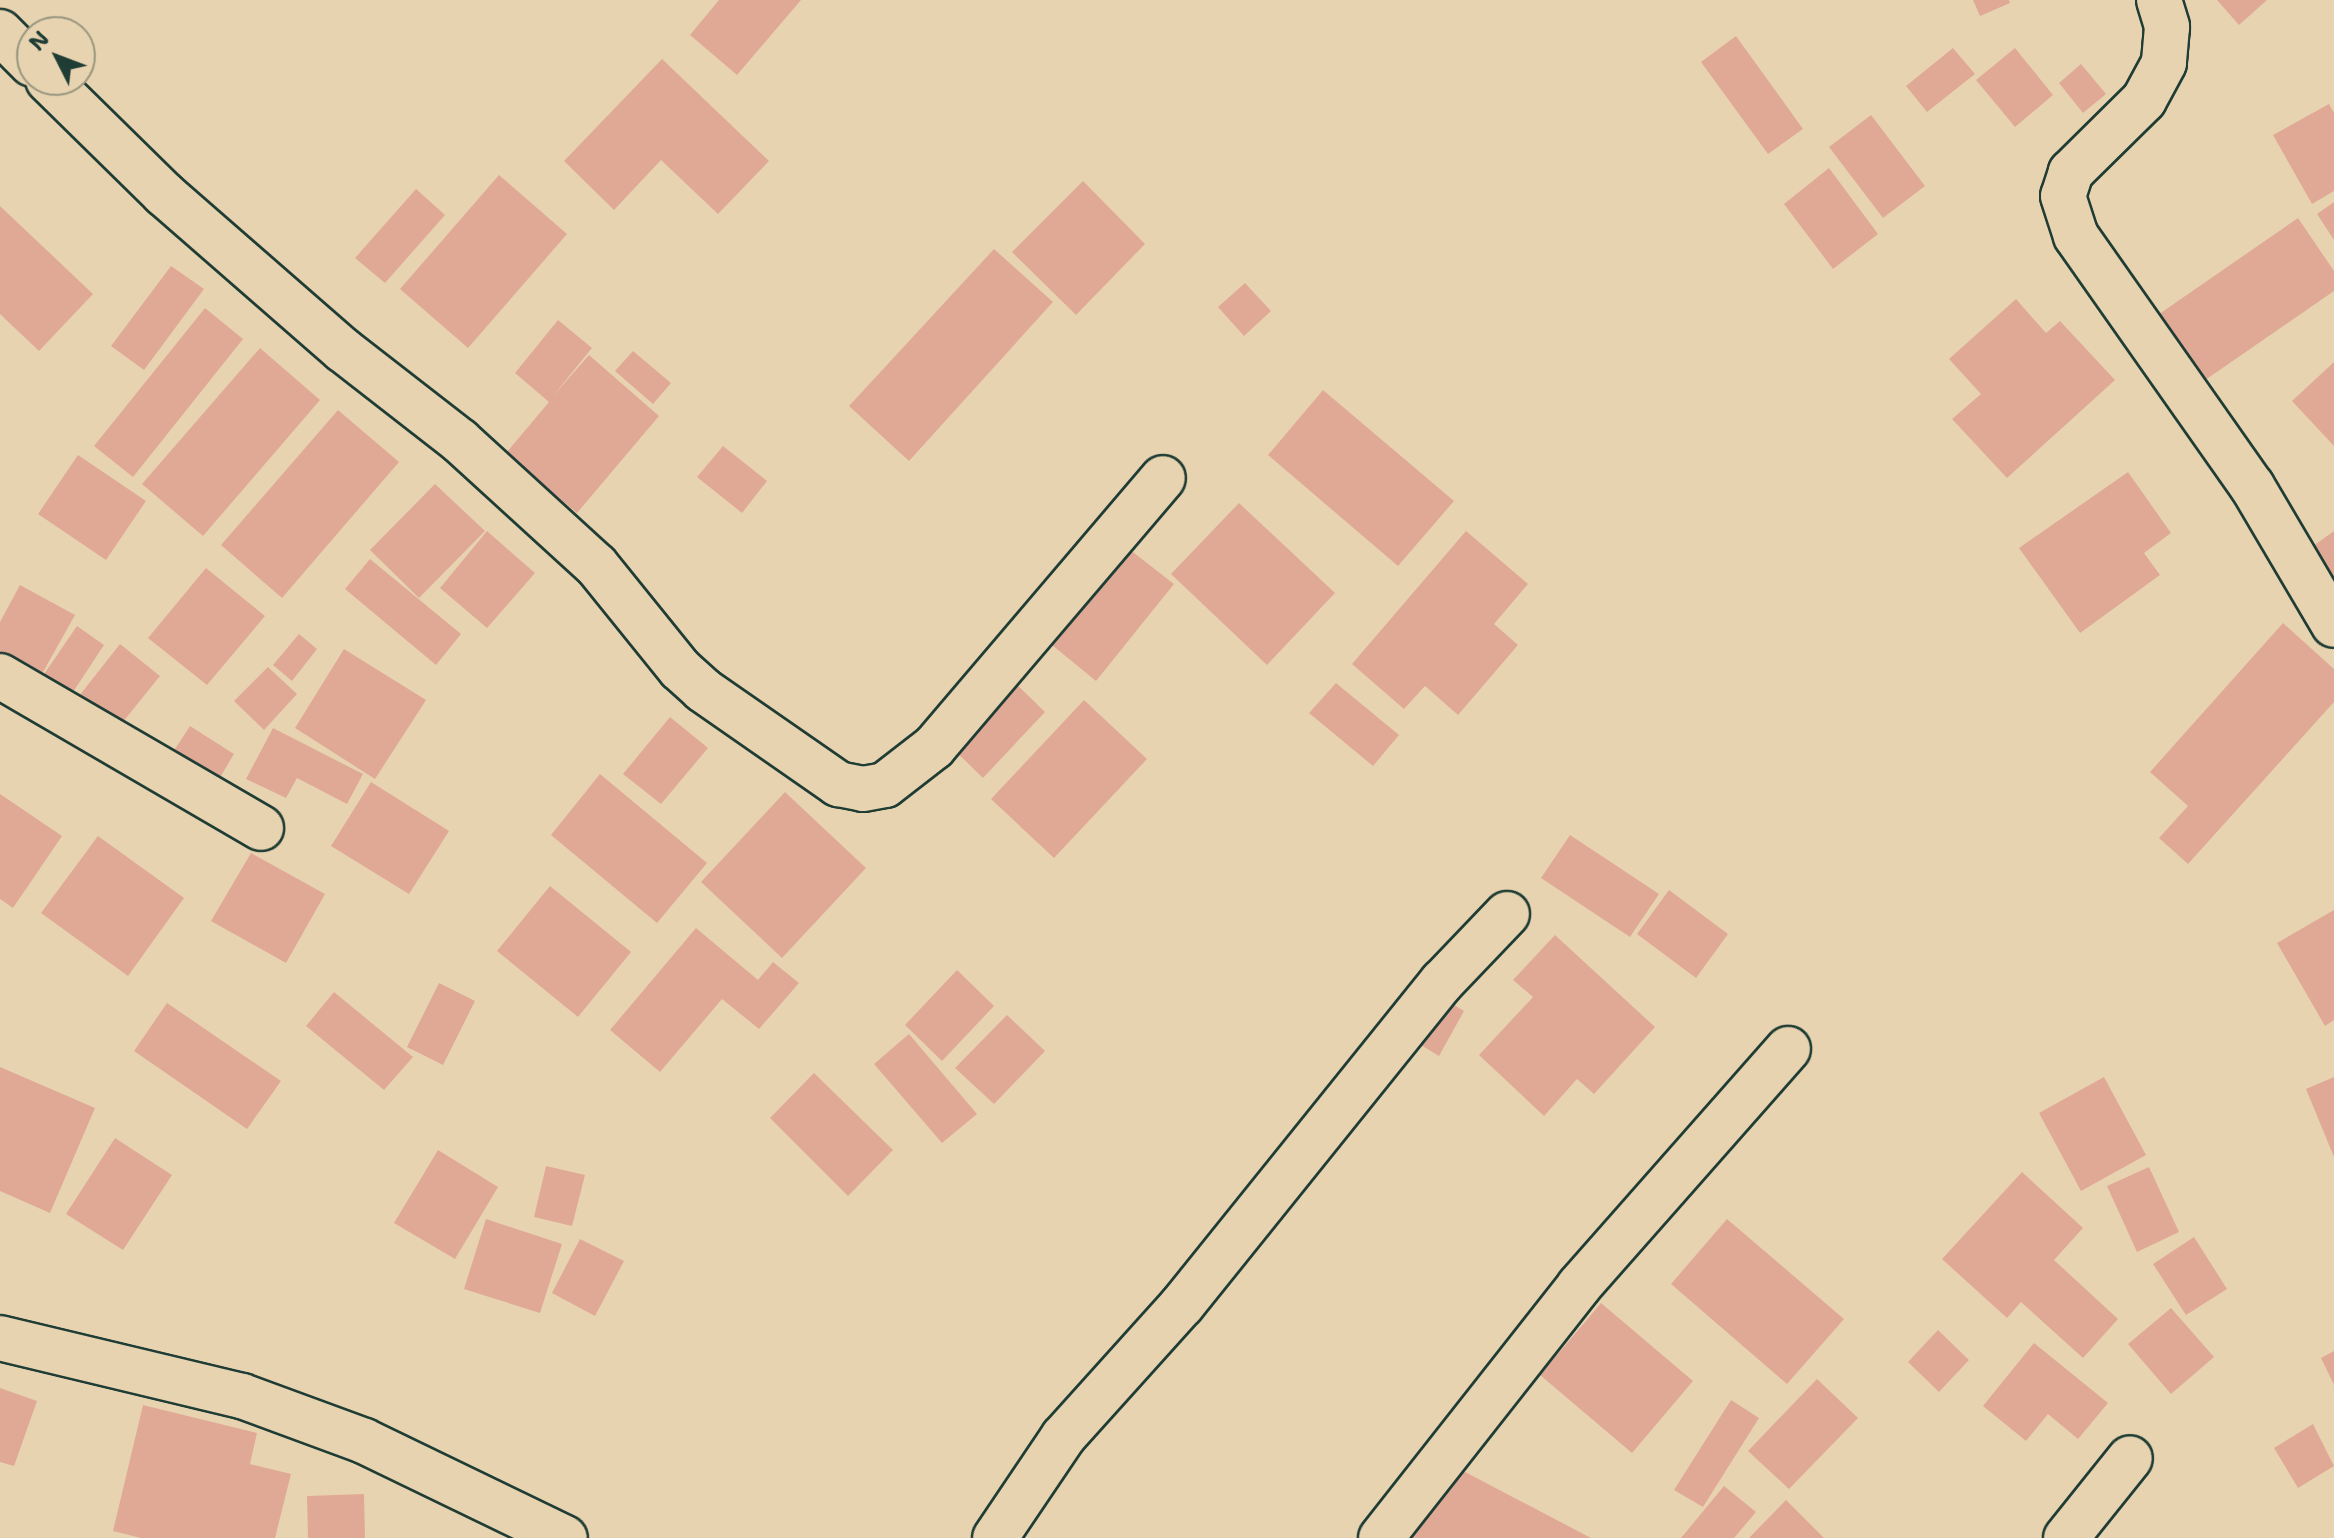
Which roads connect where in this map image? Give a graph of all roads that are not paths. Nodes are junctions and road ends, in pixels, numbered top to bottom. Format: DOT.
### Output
graph roads {
  1 [pos="2159,0"];
  2 [pos="0,32"];
  3 [pos="16,48"];
  4 [pos="64,96"];
  5 [pos="1163,478"];
  6 [pos="2334,625"];
  7 [pos="0,676"];
  8 [pos="261,828"];
  9 [pos="1507,914"];
  10 [pos="1788,1049"];
  11 [pos="0,1338"];
  12 [pos="2130,1458"];
  13 [pos="565,1538"];
  14 [pos="995,1538"];
  15 [pos="1381,1538"];
  16 [pos="2066,1538"];
  1 -- 6 [label="street"];
  2 -- 3 [label="street"];
  4 -- 5 [label="street"];
  7 -- 8 [label="street"];
  9 -- 14 [label="street"];
  10 -- 15 [label="street"];
  11 -- 13 [label="street"];
  12 -- 16 [label="street"];
}
